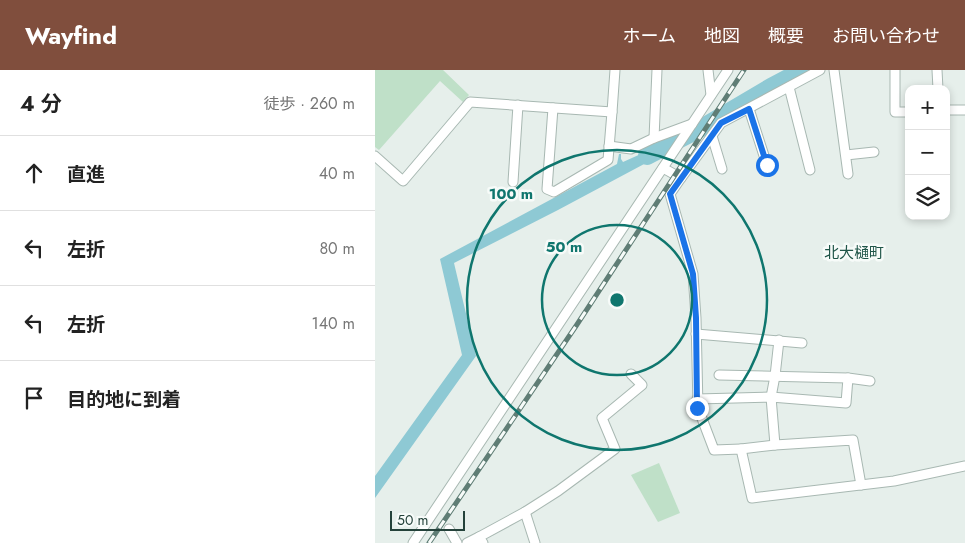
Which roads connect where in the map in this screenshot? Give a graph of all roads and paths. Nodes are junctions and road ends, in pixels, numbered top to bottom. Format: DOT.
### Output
graph roads {
  1 [pos="615,70"];
  2 [pos="657,70"];
  3 [pos="708,70"];
  4 [pos="729,70"];
  5 [pos="819,70"];
  6 [pos="834,70"];
  7 [pos="895,70"];
  8 [pos="937,70"];
  9 [pos="938,85"];
  10 [pos="789,87"];
  11 [pos="711,95"];
  12 [pos="519,105"];
  13 [pos="553,108"];
  14 [pos="749,109"];
  15 [pos="950,110"];
  16 [pos="965,110"];
  17 [pos="612,112"];
  18 [pos="905,112"];
  19 [pos="690,128"];
  20 [pos="711,136"];
  21 [pos="654,138"];
  22 [pos="609,146"];
  23 [pos="874,152"];
  24 [pos="846,155"];
  25 [pos="375,156"];
  26 [pos="767,165"];
  27 [pos="663,168"];
  28 [pos="722,169"];
  29 [pos="810,170"];
  30 [pos="848,174"];
  31 [pos="681,178"];
  32 [pos="513,182"];
  33 [pos="696,334"];
  34 [pos="779,340"];
  35 [pos="802,343"];
  36 [pos="631,374"];
  37 [pos="719,375"];
  38 [pos="775,376"];
  39 [pos="848,378"];
  40 [pos="870,381"];
  41 [pos="771,397"];
  42 [pos="697,399"];
  43 [pos="775,445"];
  44 [pos="741,449"];
  45 [pos="965,466"];
  46 [pos="861,485"];
  47 [pos="525,512"];
  48 [pos="449,528"];
  49 [pos="481,540"];
  50 [pos="413,543"];
  51 [pos="457,543"];
  52 [pos="467,543"];
  53 [pos="535,543"];
  1 -- 17 [label="street"];
  2 -- 21 [label="street"];
  3 -- 11 [label="street"];
  4 -- 11 [label="street"];
  5 -- 10 [label="street"];
  6 -- 24 [label="street"];
  7 -- 18 [label="street"];
  8 -- 9 [label="street"];
  10 -- 14 [label="street"];
  10 -- 29 [label="street"];
  11 -- 19 [label="street"];
  12 -- 13 [label="street"];
  12 -- 25 [label="street"];
  12 -- 32 [label="street"];
  13 -- 17 [label="street"];
  13 -- 22 [label="street"];
  14 -- 20 [label="street"];
  14 -- 26 [label="street"];
  15 -- 16 [label="street"];
  17 -- 22 [label="street"];
  19 -- 21 [label="street"];
  19 -- 27 [label="street"];
  20 -- 28 [label="street"];
  20 -- 31 [label="street"];
  21 -- 22 [label="street"];
  23 -- 24 [label="street"];
  24 -- 30 [label="street"];
  27 -- 31 [label="street"];
  27 -- 50 [label="street"];
  31 -- 33 [label="street"];
  33 -- 34 [label="street"];
  33 -- 42 [label="street"];
  34 -- 35 [label="street"];
  34 -- 38 [label="street"];
  36 -- 47 [label="street"];
  37 -- 38 [label="street"];
  38 -- 39 [label="street"];
  38 -- 41 [label="street"];
  39 -- 40 [label="street"];
  39 -- 41 [label="street"];
  41 -- 42 [label="street"];
  41 -- 43 [label="street"];
  42 -- 44 [label="street"];
  43 -- 44 [label="street"];
  43 -- 46 [label="street"];
  44 -- 46 [label="street"];
  45 -- 46 [label="street"];
  47 -- 49 [label="street"];
  47 -- 53 [label="street"];
  48 -- 51 [label="street"];
  49 -- 52 [label="street"];
}
